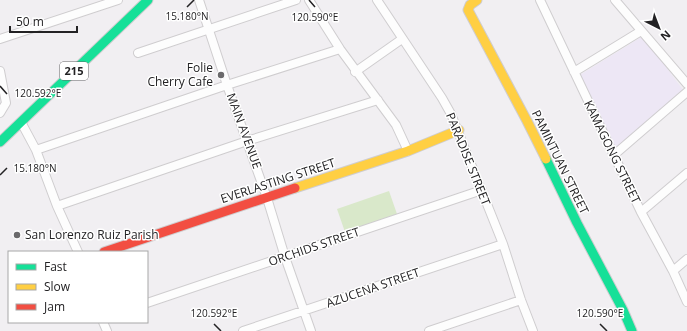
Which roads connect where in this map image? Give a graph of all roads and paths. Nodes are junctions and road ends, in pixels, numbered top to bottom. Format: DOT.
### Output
graph roads {
  1 [pos="118,0"];
  2 [pos="148,0"];
  3 [pos="199,0"];
  4 [pos="296,0"];
  5 [pos="309,0"];
  6 [pos="377,0"];
  7 [pos="540,0"];
  8 [pos="615,0"];
  9 [pos="473,2"];
  10 [pos="208,29"];
  11 [pos="641,31"];
  12 [pos="0,39"];
  13 [pos="402,39"];
  14 [pos="340,49"];
  15 [pos="138,53"];
  16 [pos="0,71"];
  17 [pos="355,72"];
  18 [pos="574,72"];
  19 [pos="687,84"];
  20 [pos="227,85"];
  21 [pos="687,92"];
  22 [pos="378,100"];
  23 [pos="0,113"];
  24 [pos="21,122"];
  25 [pos="459,130"];
  26 [pos="247,141"];
  27 [pos="0,142"];
  28 [pos="36,150"];
  29 [pos="408,151"];
  30 [pos="614,155"];
  31 [pos="687,173"];
  32 [pos="482,190"];
  33 [pos="267,198"];
  34 [pos="57,206"];
  35 [pos="641,212"];
  36 [pos="503,244"];
  37 [pos="78,251"];
  38 [pos="107,251"];
  39 [pos="285,257"];
  40 [pos="687,259"];
  41 [pos="673,271"];
  42 [pos="521,300"];
  43 [pos="687,302"];
  44 [pos="148,303"];
  45 [pos="304,311"];
  46 [pos="243,331"];
  47 [pos="311,331"];
  48 [pos="428,331"];
  49 [pos="532,331"];
  50 [pos="632,331"];
  1 -- 12 [label="street"];
  2 -- 24 [label="street, 215"];
  3 -- 10 [label="street, MAIN AVENUE"];
  4 -- 10 [label="street"];
  5 -- 14 [label="street"];
  6 -- 13 [label="street, PARADISE STREET"];
  7 -- 18 [label="street, KAMAGONG STREET"];
  8 -- 11 [label="street"];
  9 -- 50 [label="street, PAMINTUAN STREET"];
  10 -- 15 [label="street"];
  10 -- 20 [label="street, MAIN AVENUE"];
  11 -- 18 [label="street"];
  11 -- 19 [label="street"];
  13 -- 17 [label="street"];
  13 -- 25 [label="street, PARADISE STREET"];
  14 -- 17 [label="street"];
  14 -- 20 [label="street"];
  16 -- 23 [label="street"];
  17 -- 22 [label="street"];
  18 -- 30 [label="street, KAMAGONG STREET"];
  20 -- 26 [label="street, MAIN AVENUE"];
  20 -- 28 [label="street"];
  21 -- 30 [label="street"];
  22 -- 26 [label="street"];
  22 -- 29 [label="street"];
  24 -- 27 [label="street, 215"];
  24 -- 28 [label="street"];
  25 -- 29 [label="street, EVERLASTING STREET"];
  25 -- 32 [label="street, PARADISE STREET"];
  26 -- 33 [label="street, MAIN AVENUE"];
  26 -- 34 [label="street"];
  28 -- 34 [label="street"];
  29 -- 33 [label="street, EVERLASTING STREET"];
  30 -- 35 [label="street, KAMAGONG STREET"];
  31 -- 35 [label="street"];
  32 -- 36 [label="street, PARADISE STREET"];
  32 -- 39 [label="street, ORCHIDS STREET"];
  33 -- 38 [label="street, EVERLASTING STREET"];
  33 -- 39 [label="street, MAIN AVENUE"];
  34 -- 37 [label="street"];
  35 -- 41 [label="street, KAMAGONG STREET"];
  36 -- 42 [label="street, PARADISE STREET"];
  36 -- 45 [label="street, AZUCENA STREET"];
  39 -- 44 [label="street, ORCHIDS STREET"];
  39 -- 45 [label="street, MAIN AVENUE"];
  40 -- 41 [label="street"];
  41 -- 43 [label="street, KAMAGONG STREET"];
  42 -- 48 [label="street"];
  42 -- 49 [label="street, PARADISE STREET"];
  45 -- 46 [label="street, AZUCENA STREET"];
  45 -- 47 [label="street, MAIN AVENUE"];
}
